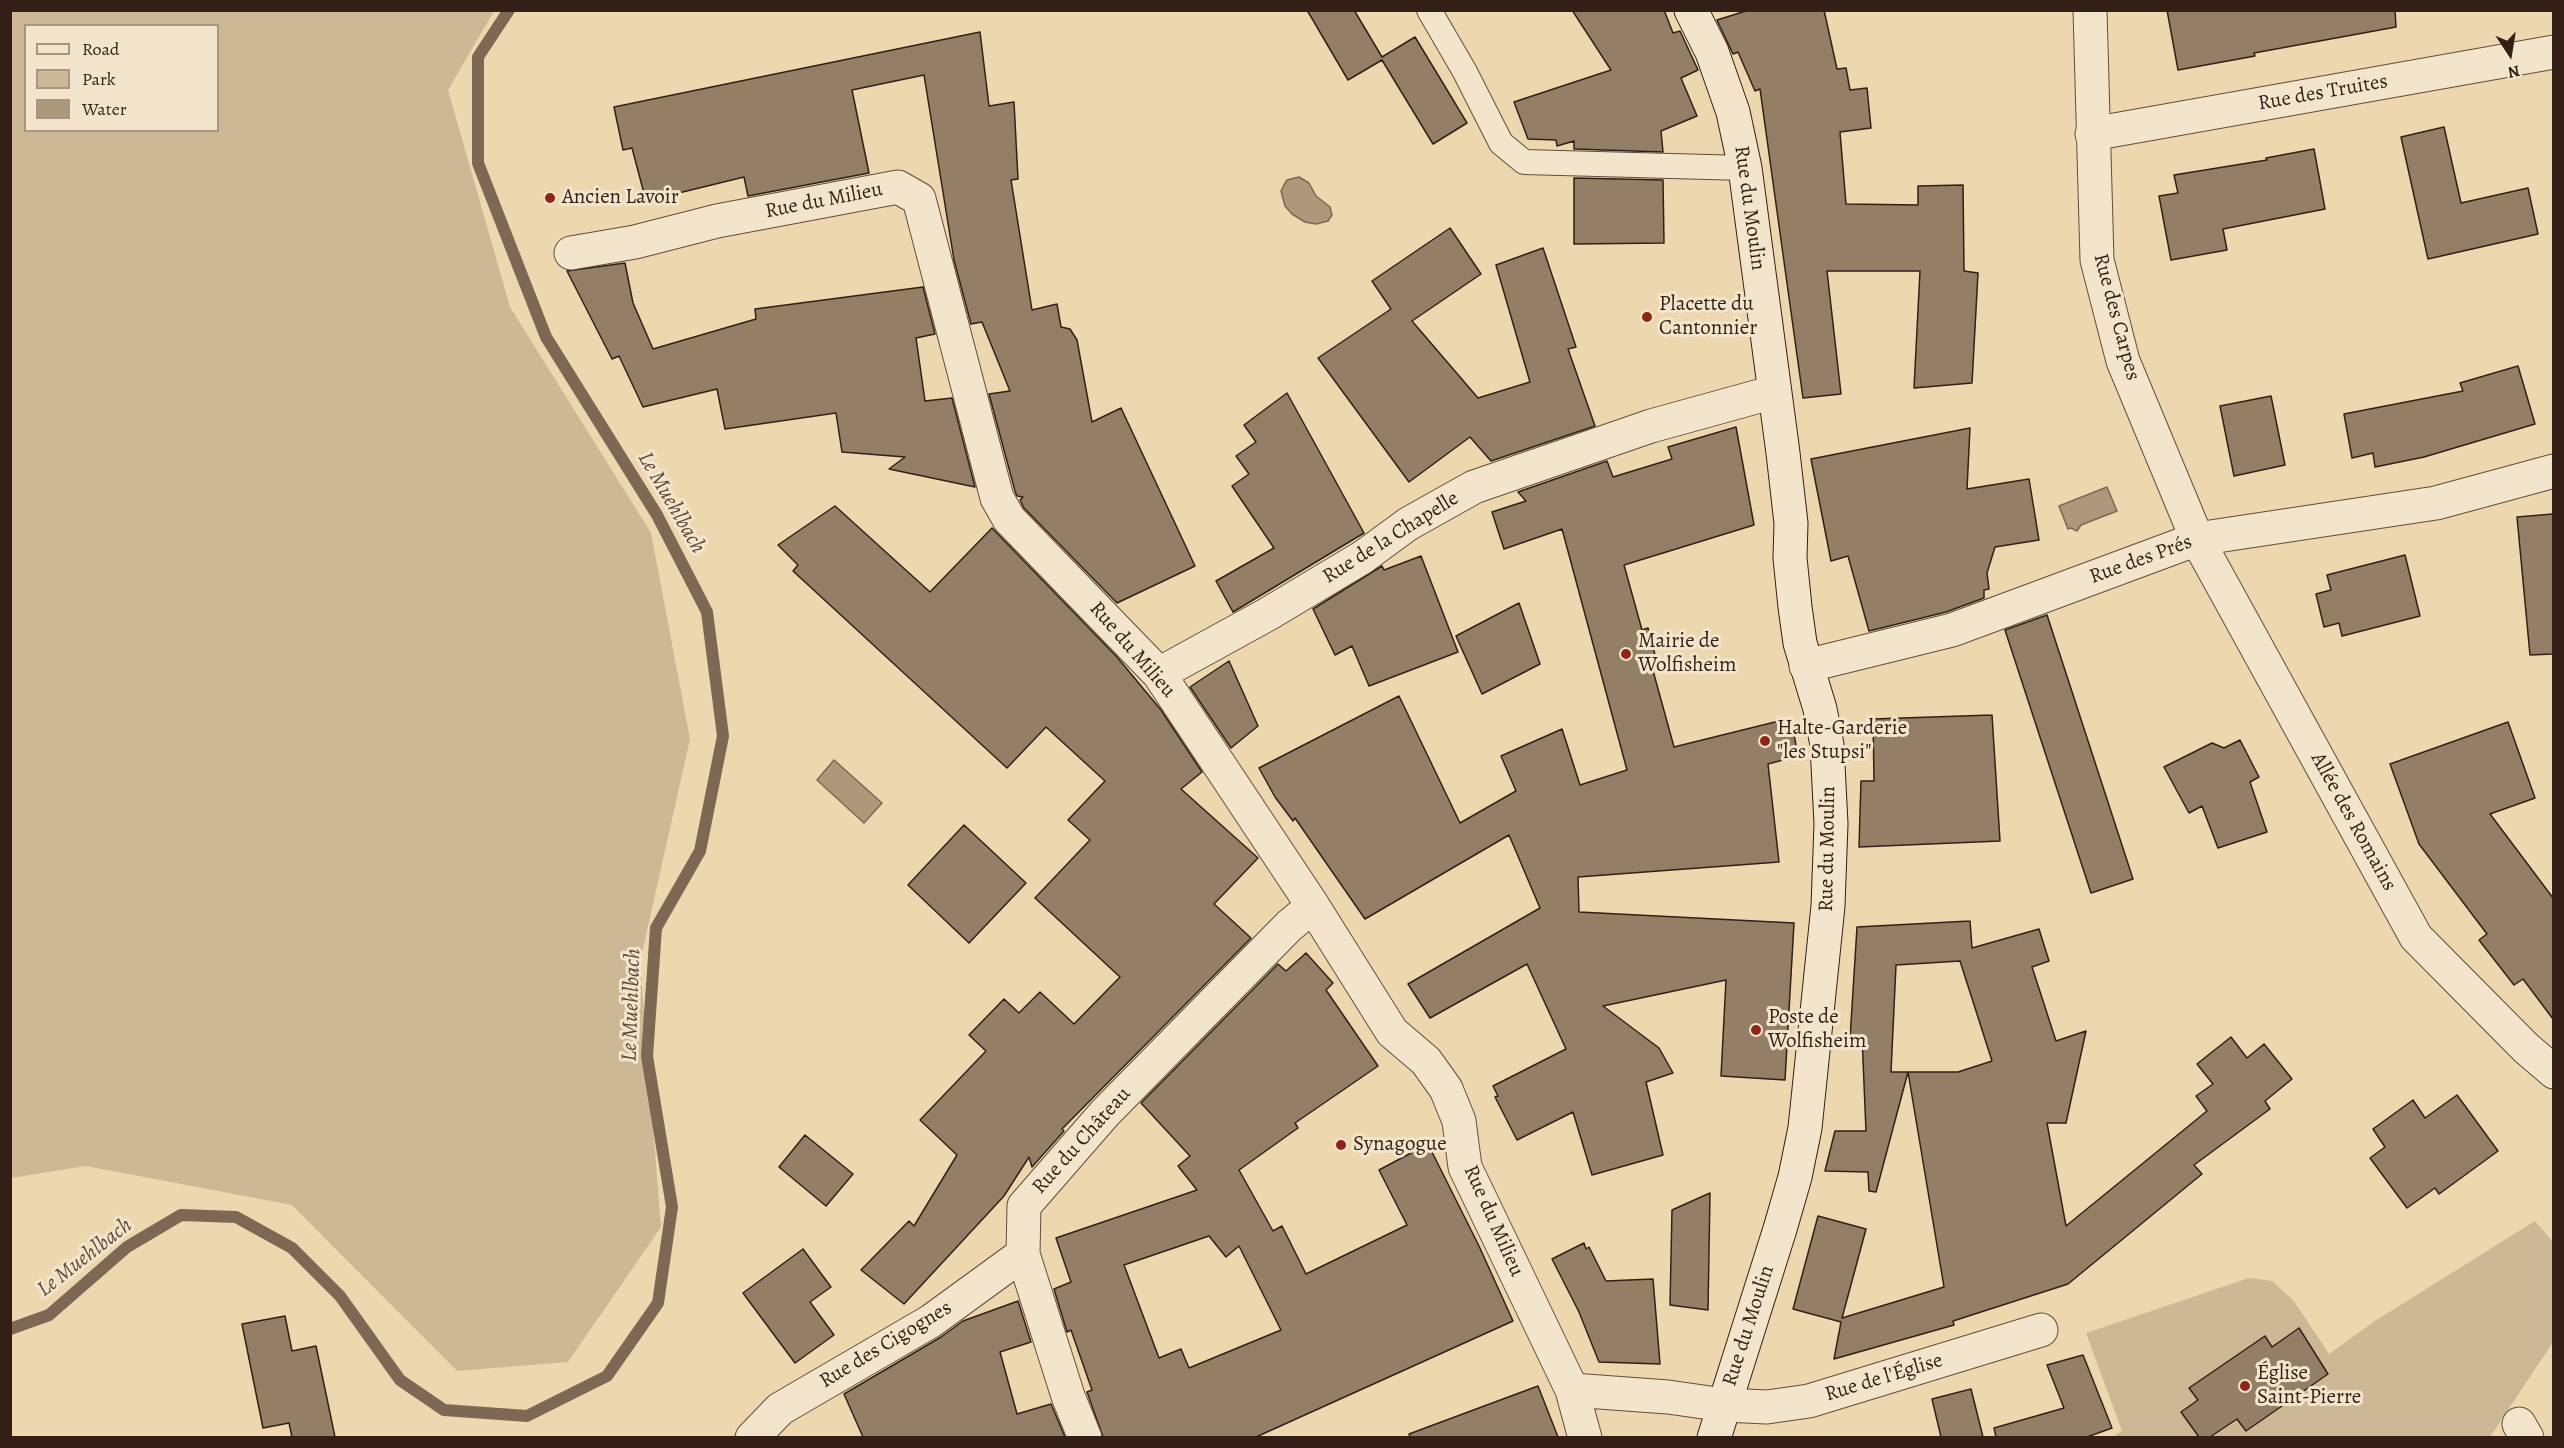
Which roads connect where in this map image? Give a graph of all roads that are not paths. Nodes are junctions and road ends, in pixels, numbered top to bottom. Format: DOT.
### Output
graph roads {
  1 [pos="1429,10"];
  2 [pos="1691,10"];
  3 [pos="2090,10"];
  4 [pos="2553,52"];
  5 [pos="2092,134"];
  6 [pos="1745,168"];
  7 [pos="571,253"];
  8 [pos="1774,392"];
  9 [pos="2553,471"];
  10 [pos="2196,539"];
  11 [pos="1806,666"];
  12 [pos="1159,674"];
  13 [pos="1313,906"];
  14 [pos="2553,1072"];
  15 [pos="1023,1254"];
  16 [pos="2041,1330"];
  17 [pos="1572,1390"];
  18 [pos="1724,1405"];
  19 [pos="752,1437"];
  20 [pos="1085,1437"];
  21 [pos="1585,1437"];
  22 [pos="1714,1437"];
  1 -- 6 [label="lane"];
  2 -- 6 [label="street, Rue du Moulin"];
  3 -- 5 [label="street, Rue des Carpes"];
  4 -- 5 [label="street, Rue des Truites"];
  5 -- 10 [label="street, Rue des Carpes"];
  6 -- 8 [label="street, Rue du Moulin"];
  7 -- 12 [label="street, Rue du Milieu"];
  8 -- 11 [label="street, Rue du Moulin"];
  8 -- 12 [label="street, Rue de la Chapelle"];
  9 -- 10 [label="street, Rue des Prés"];
  10 -- 11 [label="street, Rue des Prés"];
  10 -- 14 [label="street, Allée des Romains"];
  11 -- 18 [label="street, Rue du Moulin"];
  12 -- 13 [label="street, Rue du Milieu"];
  13 -- 15 [label="street, Rue du Château"];
  13 -- 17 [label="street, Rue du Milieu"];
  15 -- 19 [label="street, Rue des Cigognes"];
  15 -- 20 [label="street, Rue du Château"];
  16 -- 18 [label="street, Rue de l'Église"];
  17 -- 18 [label="street"];
  17 -- 21 [label="street, Rue du Milieu"];
  18 -- 22 [label="street, Rue du Moulin"];
}
